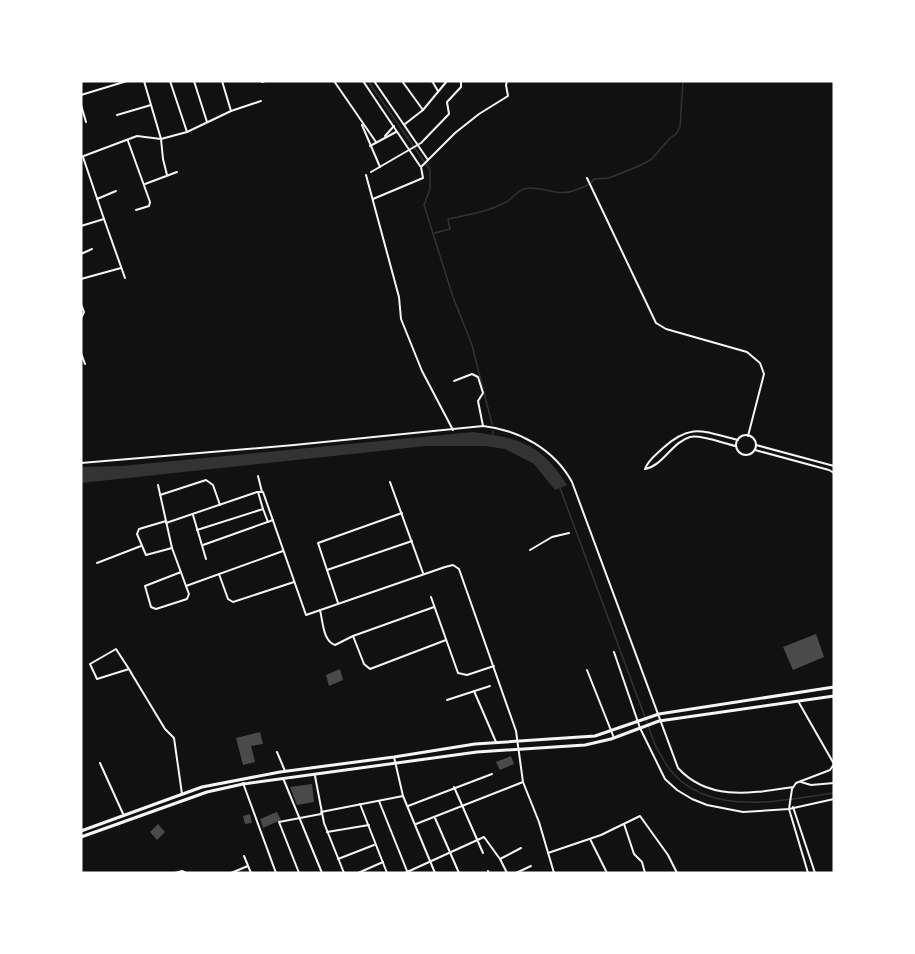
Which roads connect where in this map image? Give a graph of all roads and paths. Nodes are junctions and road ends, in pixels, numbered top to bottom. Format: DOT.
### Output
graph roads {
  1 [pos="127,81"];
  2 [pos="144,81"];
  3 [pos="170,81"];
  4 [pos="194,81"];
  5 [pos="222,81"];
  6 [pos="334,81"];
  7 [pos="363,81"];
  8 [pos="374,81"];
  9 [pos="402,81"];
  10 [pos="432,81"];
  11 [pos="447,81"];
  12 [pos="461,81"];
  13 [pos="507,81"];
  14 [pos="438,91"];
  15 [pos="81,95"];
  16 [pos="261,101"];
  17 [pos="81,105"];
  18 [pos="152,105"];
  19 [pos="423,110"];
  20 [pos="231,111"];
  21 [pos="117,115"];
  22 [pos="86,122"];
  23 [pos="207,122"];
  24 [pos="362,124"];
  25 [pos="404,125"];
  26 [pos="394,126"];
  27 [pos="398,131"];
  28 [pos="187,132"];
  29 [pos="385,136"];
  30 [pos="161,140"];
  31 [pos="128,141"];
  32 [pos="376,142"];
  33 [pos="417,145"];
  34 [pos="370,146"];
  35 [pos="410,150"];
  36 [pos="82,156"];
  37 [pos="428,160"];
  38 [pos="380,167"];
  39 [pos="421,167"];
  40 [pos="177,172"];
  41 [pos="371,172"];
  42 [pos="366,175"];
  43 [pos="167,176"];
  44 [pos="587,178"];
  45 [pos="145,184"];
  46 [pos="116,190"];
  47 [pos="97,199"];
  48 [pos="373,199"];
  49 [pos="136,210"];
  50 [pos="104,219"];
  51 [pos="81,226"];
  52 [pos="92,249"];
  53 [pos="81,254"];
  54 [pos="121,268"];
  55 [pos="125,278"];
  56 [pos="81,279"];
  57 [pos="81,304"];
  58 [pos="81,318"];
  59 [pos="81,353"];
  60 [pos="85,364"];
  61 [pos="454,381"];
  62 [pos="483,426"];
  63 [pos="453,430"];
  64 [pos="748,436"];
  65 [pos="738,440"];
  66 [pos="756,445"];
  67 [pos="736,446"];
  68 [pos="755,450"];
  69 [pos="81,463"];
  70 [pos="834,466"];
  71 [pos="834,472"];
  72 [pos="258,476"];
  73 [pos="390,482"];
  74 [pos="158,485"];
  75 [pos="260,492"];
  76 [pos="160,495"];
  77 [pos="220,505"];
  78 [pos="263,509"];
  79 [pos="402,513"];
  80 [pos="193,515"];
  81 [pos="273,520"];
  82 [pos="166,522"];
  83 [pos="268,522"];
  84 [pos="197,530"];
  85 [pos="569,533"];
  86 [pos="316,537"];
  87 [pos="412,541"];
  88 [pos="318,543"];
  89 [pos="203,545"];
  90 [pos="141,546"];
  91 [pos="172,548"];
  92 [pos="530,550"];
  93 [pos="283,551"];
  94 [pos="206,559"];
  95 [pos="97,563"];
  96 [pos="327,570"];
  97 [pos="181,572"];
  98 [pos="219,573"];
  99 [pos="423,573"];
  100 [pos="294,582"];
  101 [pos="186,585"];
  102 [pos="430,597"];
  103 [pos="338,603"];
  104 [pos="434,607"];
  105 [pos="320,610"];
  106 [pos="353,636"];
  107 [pos="446,640"];
  108 [pos="614,652"];
  109 [pos="494,666"];
  110 [pos="129,669"];
  111 [pos="587,670"];
  112 [pos="490,686"];
  113 [pos="834,687"];
  114 [pos="474,691"];
  115 [pos="834,696"];
  116 [pos="447,700"];
  117 [pos="798,701"];
  118 [pos="658,715"];
  119 [pos="660,720"];
  120 [pos="639,722"];
  121 [pos="641,728"];
  122 [pos="612,731"];
  123 [pos="614,738"];
  124 [pos="518,740"];
  125 [pos="496,742"];
  126 [pos="519,748"];
  127 [pos="277,752"];
  128 [pos="394,757"];
  129 [pos="100,763"];
  130 [pos="395,764"];
  131 [pos="285,771"];
  132 [pos="314,774"];
  133 [pos="492,774"];
  134 [pos="283,778"];
  135 [pos="241,779"];
  136 [pos="523,782"];
  137 [pos="801,782"];
  138 [pos="834,783"];
  139 [pos="243,784"];
  140 [pos="454,787"];
  141 [pos="793,788"];
  142 [pos="182,794"];
  143 [pos="403,796"];
  144 [pos="834,799"];
  145 [pos="379,801"];
  146 [pos="360,804"];
  147 [pos="792,805"];
  148 [pos="408,806"];
  149 [pos="462,807"];
  150 [pos="789,809"];
  151 [pos="321,813"];
  152 [pos="124,816"];
  153 [pos="299,817"];
  154 [pos="435,818"];
  155 [pos="415,824"];
  156 [pos="624,824"];
  157 [pos="369,825"];
  158 [pos="81,831"];
  159 [pos="327,832"];
  160 [pos="81,837"];
  161 [pos="590,839"];
  162 [pos="477,841"];
  163 [pos="375,845"];
  164 [pos="521,848"];
  165 [pos="808,848"];
  166 [pos="800,850"];
  167 [pos="450,853"];
  168 [pos="548,853"];
  169 [pos="483,854"];
  170 [pos="244,856"];
  171 [pos="338,859"];
  172 [pos="500,859"];
  173 [pos="430,861"];
  174 [pos="383,862"];
  175 [pos="248,866"];
  176 [pos="531,866"];
  177 [pos="175,873"];
  178 [pos="186,873"];
  179 [pos="231,873"];
  180 [pos="251,873"];
  181 [pos="276,873"];
  182 [pos="299,873"];
  183 [pos="322,873"];
  184 [pos="344,873"];
  185 [pos="358,873"];
  186 [pos="387,873"];
  187 [pos="406,873"];
  188 [pos="435,873"];
  189 [pos="459,873"];
  190 [pos="507,873"];
  191 [pos="516,873"];
  192 [pos="554,873"];
  193 [pos="607,873"];
  194 [pos="645,873"];
  195 [pos="677,873"];
  196 [pos="808,873"];
  197 [pos="815,873"];
  1 -- 15 [label="street"];
  2 -- 18 [label="street"];
  3 -- 28 [label="street"];
  4 -- 23 [label="street"];
  5 -- 20 [label="street"];
  6 -- 24 [label="street"];
  7 -- 26 [label="street"];
  8 -- 25 [label="street"];
  9 -- 19 [label="street"];
  10 -- 14 [label="street"];
  11 -- 14 [label="street"];
  12 -- 33 [label="street"];
  13 -- 37 [label="street"];
  14 -- 19 [label="street"];
  16 -- 20 [label="street"];
  17 -- 22 [label="street"];
  18 -- 21 [label="street"];
  18 -- 30 [label="street"];
  19 -- 25 [label="street"];
  20 -- 23 [label="street"];
  23 -- 28 [label="street"];
  24 -- 32 [label="street"];
  24 -- 34 [label="street"];
  25 -- 33 [label="street"];
  26 -- 27 [label="street"];
  26 -- 29 [label="street"];
  27 -- 29 [label="street"];
  27 -- 35 [label="street"];
  28 -- 30 [label="street"];
  29 -- 32 [label="street"];
  30 -- 31 [label="street"];
  30 -- 43 [label="street"];
  31 -- 36 [label="street"];
  31 -- 45 [label="street"];
  32 -- 34 [label="street"];
  33 -- 35 [label="street"];
  33 -- 37 [label="street"];
  34 -- 38 [label="street"];
  35 -- 38 [label="street"];
  35 -- 39 [label="street"];
  36 -- 47 [label="street"];
  37 -- 39 [label="street"];
  38 -- 41 [label="street"];
  39 -- 48 [label="street"];
  40 -- 43 [label="street"];
  42 -- 48 [label="street"];
  43 -- 45 [label="street"];
  44 -- 64 [label="street"];
  45 -- 49 [label="street"];
  46 -- 47 [label="street"];
  47 -- 50 [label="street"];
  48 -- 63 [label="street"];
  50 -- 51 [label="street"];
  50 -- 54 [label="street"];
  52 -- 53 [label="street"];
  54 -- 55 [label="street"];
  54 -- 56 [label="street"];
  57 -- 58 [label="street"];
  59 -- 60 [label="street"];
  61 -- 62 [label="street"];
  62 -- 63 [label="street"];
  62 -- 118 [label="street"];
  63 -- 69 [label="street"];
  64 -- 65 [label="street"];
  64 -- 66 [label="street"];
  65 -- 67 [label="street"];
  65 -- 67 [label="street"];
  66 -- 68 [label="street"];
  66 -- 70 [label="street"];
  67 -- 68 [label="street"];
  68 -- 71 [label="street"];
  72 -- 75 [label="street"];
  73 -- 79 [label="street"];
  74 -- 76 [label="street"];
  75 -- 77 [label="street"];
  75 -- 78 [label="street"];
  75 -- 81 [label="street"];
  76 -- 77 [label="street"];
  76 -- 82 [label="street"];
  77 -- 80 [label="street"];
  78 -- 83 [label="street"];
  78 -- 84 [label="street"];
  79 -- 87 [label="street"];
  79 -- 88 [label="street"];
  80 -- 82 [label="street"];
  80 -- 84 [label="street"];
  81 -- 83 [label="street"];
  81 -- 93 [label="street"];
  82 -- 90 [label="street"];
  82 -- 91 [label="street"];
  83 -- 89 [label="street"];
  84 -- 89 [label="street"];
  85 -- 92 [label="street"];
  86 -- 88 [label="street"];
  87 -- 96 [label="street"];
  87 -- 99 [label="street"];
  88 -- 96 [label="street"];
  89 -- 94 [label="street"];
  90 -- 91 [label="street"];
  90 -- 95 [label="street"];
  91 -- 97 [label="street"];
  93 -- 98 [label="street"];
  93 -- 100 [label="street"];
  96 -- 103 [label="street"];
  97 -- 101 [label="street"];
  97 -- 101 [label="street"];
  98 -- 100 [label="street"];
  98 -- 101 [label="street"];
  99 -- 103 [label="street"];
  99 -- 109 [label="street"];
  100 -- 105 [label="street"];
  102 -- 104 [label="street"];
  103 -- 105 [label="street"];
  104 -- 106 [label="street"];
  104 -- 107 [label="street"];
  105 -- 106 [label="street"];
  106 -- 107 [label="street"];
  107 -- 109 [label="street"];
  108 -- 120 [label="street"];
  109 -- 124 [label="street"];
  110 -- 110 [label="street"];
  110 -- 142 [label="street"];
  111 -- 122 [label="street"];
  112 -- 114 [label="street"];
  113 -- 118 [label="main road"];
  114 -- 116 [label="street"];
  114 -- 125 [label="street"];
  115 -- 117 [label="main road"];
  117 -- 119 [label="main road"];
  117 -- 137 [label="street"];
  118 -- 119 [label="street"];
  118 -- 120 [label="main road"];
  119 -- 121 [label="main road"];
  119 -- 141 [label="street"];
  120 -- 121 [label="street"];
  120 -- 122 [label="main road"];
  121 -- 123 [label="main road"];
  121 -- 150 [label="street"];
  122 -- 123 [label="street"];
  122 -- 124 [label="main road"];
  123 -- 126 [label="main road"];
  124 -- 125 [label="main road"];
  124 -- 126 [label="street"];
  125 -- 128 [label="main road"];
  126 -- 130 [label="main road"];
  126 -- 136 [label="street"];
  127 -- 131 [label="street"];
  128 -- 130 [label="street"];
  128 -- 131 [label="main road"];
  129 -- 152 [label="street"];
  130 -- 132 [label="main road"];
  130 -- 143 [label="street"];
  131 -- 135 [label="main road"];
  132 -- 134 [label="main road"];
  132 -- 151 [label="street"];
  133 -- 140 [label="street"];
  134 -- 139 [label="main road"];
  134 -- 153 [label="street"];
  135 -- 139 [label="street"];
  135 -- 142 [label="main road"];
  136 -- 149 [label="street"];
  136 -- 168 [label="street"];
  137 -- 138 [label="street"];
  137 -- 141 [label="street"];
  139 -- 160 [label="main road"];
  139 -- 181 [label="street"];
  140 -- 148 [label="street"];
  140 -- 149 [label="street"];
  141 -- 147 [label="street"];
  142 -- 152 [label="main road"];
  143 -- 145 [label="street"];
  143 -- 148 [label="street"];
  144 -- 147 [label="street"];
  145 -- 146 [label="street"];
  145 -- 187 [label="street"];
  146 -- 151 [label="street"];
  146 -- 157 [label="street"];
  147 -- 150 [label="street"];
  147 -- 165 [label="street"];
  148 -- 155 [label="street"];
  149 -- 154 [label="street"];
  149 -- 162 [label="street"];
  150 -- 166 [label="street"];
  151 -- 153 [label="street"];
  151 -- 159 [label="street"];
  152 -- 158 [label="main road"];
  153 -- 182 [label="street"];
  153 -- 183 [label="street"];
  154 -- 155 [label="street"];
  154 -- 167 [label="street"];
  155 -- 173 [label="street"];
  156 -- 161 [label="street"];
  156 -- 194 [label="street"];
  156 -- 195 [label="street"];
  157 -- 159 [label="street"];
  157 -- 163 [label="street"];
  159 -- 171 [label="street"];
  161 -- 168 [label="street"];
  161 -- 193 [label="street"];
  162 -- 167 [label="street"];
  162 -- 169 [label="street"];
  162 -- 172 [label="street"];
  163 -- 171 [label="street"];
  163 -- 174 [label="street"];
  164 -- 172 [label="street"];
  165 -- 166 [label="street"];
  165 -- 197 [label="street"];
  166 -- 196 [label="street"];
  167 -- 173 [label="street"];
  167 -- 189 [label="street"];
  168 -- 192 [label="street"];
  170 -- 175 [label="street"];
  171 -- 184 [label="street"];
  172 -- 190 [label="street"];
  173 -- 187 [label="street"];
  173 -- 188 [label="street"];
  174 -- 185 [label="street"];
  174 -- 186 [label="street"];
  175 -- 179 [label="street"];
  175 -- 180 [label="street"];
  176 -- 191 [label="street"];
  177 -- 178 [label="street"];
}
